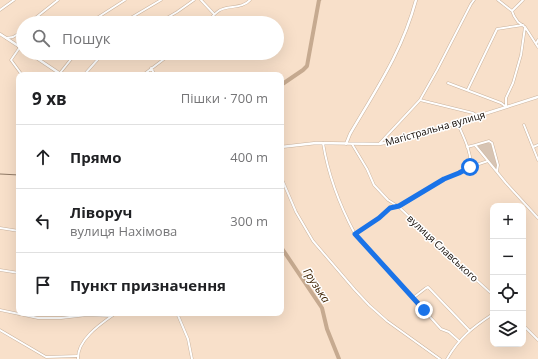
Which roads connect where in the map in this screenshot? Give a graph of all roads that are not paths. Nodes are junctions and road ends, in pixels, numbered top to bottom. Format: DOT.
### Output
graph roads {
  1 [pos="14,0"];
  2 [pos="58,0"];
  3 [pos="125,0"];
  4 [pos="161,0"];
  5 [pos="194,0"];
  6 [pos="201,0"];
  7 [pos="250,0"];
  8 [pos="416,0"];
  9 [pos="474,0"];
  10 [pos="498,0"];
  11 [pos="523,0"];
  12 [pos="0,10"];
  13 [pos="512,11"];
  14 [pos="214,14"];
  15 [pos="38,16"];
  16 [pos="100,16"];
  17 [pos="134,16"];
  18 [pos="170,16"];
  19 [pos="524,26"];
  20 [pos="0,34"];
  21 [pos="16,35"];
  22 [pos="6,38"];
  23 [pos="538,40"];
  24 [pos="16,44"];
  25 [pos="536,44"];
  26 [pos="538,47"];
  27 [pos="16,53"];
  28 [pos="40,60"];
  29 [pos="71,60"];
  30 [pos="97,60"];
  31 [pos="162,60"];
  32 [pos="151,68"];
  33 [pos="20,72"];
  34 [pos="58,72"];
  35 [pos="62,72"];
  36 [pos="87,72"];
  37 [pos="146,72"];
  38 [pos="153,72"];
  39 [pos="448,83"];
  40 [pos="468,89"];
  41 [pos="538,97"];
  42 [pos="420,100"];
  43 [pos="506,107"];
  44 [pos="478,116"];
  45 [pos="457,122"];
  46 [pos="524,125"];
  47 [pos="349,138"];
  48 [pos="322,143"];
  49 [pos="346,144"];
  50 [pos="352,144"];
  51 [pos="379,144"];
  52 [pos="475,145"];
  53 [pos="538,145"];
  54 [pos="284,147"];
  55 [pos="467,147"];
  56 [pos="533,147"];
  57 [pos="538,160"];
  58 [pos="488,161"];
  59 [pos="470,167"];
  60 [pos="497,172"];
  61 [pos="284,184"];
  62 [pos="399,206"];
  63 [pos="538,218"];
  64 [pos="0,228"];
  65 [pos="16,231"];
  66 [pos="355,234"];
  67 [pos="0,270"];
  68 [pos="16,273"];
  69 [pos="490,292"];
  70 [pos="413,298"];
  71 [pos="0,310"];
  72 [pos="16,313"];
  73 [pos="28,316"];
  74 [pos="78,316"];
  75 [pos="112,316"];
  76 [pos="178,316"];
  77 [pos="490,316"];
  78 [pos="526,328"];
  79 [pos="0,330"];
  80 [pos="469,330"];
  81 [pos="538,340"];
  82 [pos="460,341"];
  83 [pos="78,358"];
  84 [pos="192,359"];
  85 [pos="440,359"];
  86 [pos="447,359"];
  1 -- 12 [label="street"];
  2 -- 15 [label="street"];
  3 -- 16 [label="street"];
  4 -- 17 [label="street"];
  5 -- 18 [label="street"];
  6 -- 14 [label="street"];
  7 -- 14 [label="street"];
  8 -- 47 [label="main road"];
  9 -- 42 [label="street"];
  10 -- 13 [label="street"];
  11 -- 13 [label="street"];
  13 -- 19 [label="street"];
  19 -- 25 [label="street"];
  19 -- 40 [label="street"];
  19 -- 43 [label="street"];
  20 -- 22 [label="main road"];
  21 -- 22 [label="street"];
  22 -- 24 [label="main road"];
  23 -- 25 [label="street"];
  25 -- 26 [label="street"];
  27 -- 33 [label="street"];
  28 -- 34 [label="main road"];
  29 -- 35 [label="street"];
  30 -- 36 [label="street"];
  31 -- 32 [label="street"];
  32 -- 37 [label="street"];
  32 -- 38 [label="street"];
  39 -- 40 [label="street"];
  40 -- 43 [label="street"];
  41 -- 43 [label="main road, Магістральна вулиця"];
  42 -- 44 [label="street"];
  42 -- 51 [label="street"];
  43 -- 44 [label="main road, Магістральна вулиця"];
  44 -- 45 [label="main road, Магістральна вулиця"];
  45 -- 51 [label="main road, Магістральна вулиця"];
  45 -- 55 [label="street"];
  46 -- 56 [label="street"];
  47 -- 49 [label="main road"];
  47 -- 50 [label="main road"];
  48 -- 49 [label="main road, Магістральна вулиця"];
  48 -- 54 [label="main road, Магістральна вулиця"];
  48 -- 66 [label="street"];
  49 -- 50 [label="main road, Магістральна вулиця"];
  50 -- 51 [label="main road, Магістральна вулиця"];
  50 -- 62 [label="street, вулиця Славського"];
  52 -- 55 [label="street"];
  52 -- 58 [label="street"];
  52 -- 60 [label="street"];
  53 -- 56 [label="street"];
  55 -- 59 [label="street"];
  56 -- 57 [label="street"];
  58 -- 59 [label="street"];
  58 -- 60 [label="street"];
  59 -- 62 [label="street"];
  60 -- 63 [label="street"];
  61 -- 85 [label="street"];
  62 -- 66 [label="street"];
  62 -- 69 [label="street, вулиця Славського"];
  64 -- 65 [label="street"];
  66 -- 70 [label="street"];
  67 -- 68 [label="street"];
  70 -- 80 [label="street"];
  70 -- 82 [label="street"];
  71 -- 72 [label="street"];
  73 -- 74 [label="street"];
  75 -- 83 [label="street"];
  76 -- 84 [label="street"];
  77 -- 80 [label="street"];
  78 -- 81 [label="street"];
  79 -- 83 [label="street"];
  80 -- 82 [label="street"];
  82 -- 86 [label="street"];
}
